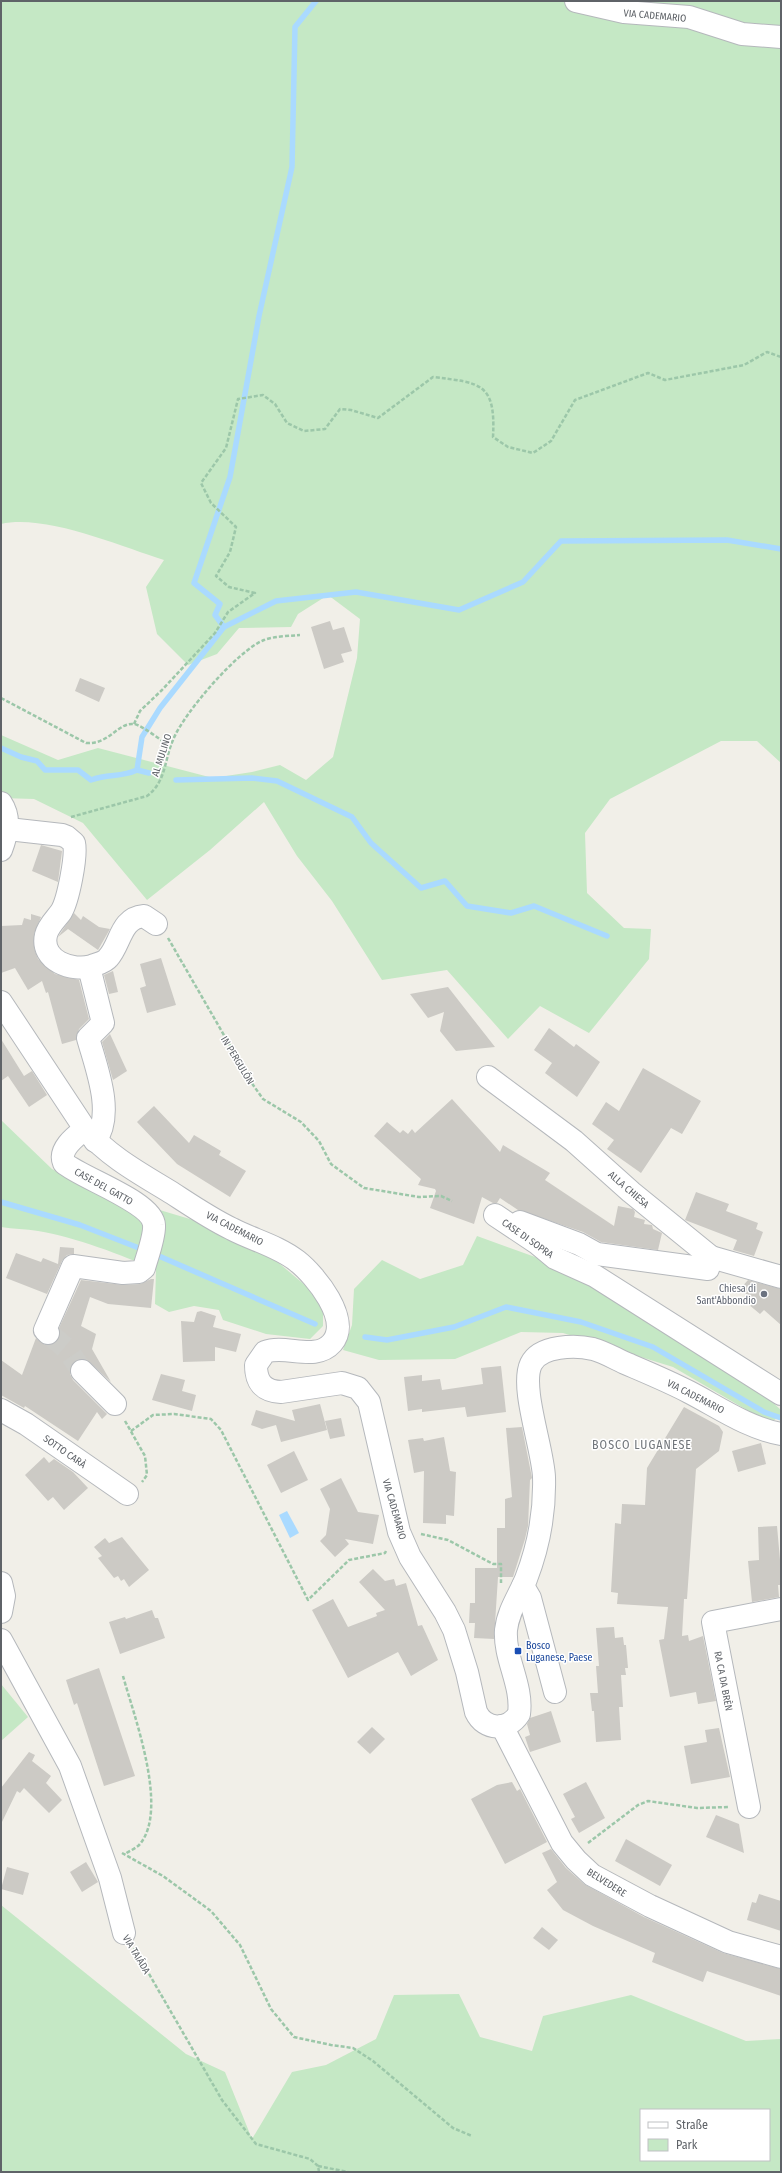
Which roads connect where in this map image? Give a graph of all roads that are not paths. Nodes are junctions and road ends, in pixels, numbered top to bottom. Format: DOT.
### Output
graph roads {
  1 [pos="576,1"];
  2 [pos="781,37"];
  3 [pos="1,803"];
  4 [pos="4,831"];
  5 [pos="1,850"];
  6 [pos="156,924"];
  7 [pos="79,967"];
  8 [pos="1,1002"];
  9 [pos="488,1077"];
  10 [pos="90,1135"];
  11 [pos="711,1257"];
  12 [pos="781,1277"];
  13 [pos="48,1333"];
  14 [pos="82,1371"];
  15 [pos="781,1394"];
  16 [pos="115,1404"];
  17 [pos="1,1410"];
  18 [pos="781,1434"];
  19 [pos="127,1494"];
  20 [pos="1,1584"];
  21 [pos="518,1595"];
  22 [pos="781,1609"];
  23 [pos="1,1612"];
  24 [pos="1,1640"];
  25 [pos="555,1692"];
  26 [pos="502,1726"];
  27 [pos="749,1807"];
  28 [pos="124,1933"];
  29 [pos="781,1957"];
  1 -- 2 [label="street, VIA CADEMARIO"];
  3 -- 4 [label="street"];
  4 -- 5 [label="street"];
  4 -- 7 [label="street"];
  6 -- 7 [label="street"];
  7 -- 10 [label="street"];
  8 -- 10 [label="street, VIA CADEMARIO"];
  9 -- 11 [label="street, ALLA CHIESA"];
  10 -- 13 [label="street, CASE DEL GATTO"];
  10 -- 26 [label="street, VIA CADEMARIO"];
  11 -- 12 [label="street, ALLA CHIESA"];
  11 -- 15 [label="street, CASE DI SOPRA"];
  14 -- 16 [label="street"];
  17 -- 19 [label="street, SOTTO CARÀ"];
  18 -- 21 [label="street, VIA CADEMARIO"];
  20 -- 23 [label="street"];
  21 -- 25 [label="street"];
  21 -- 26 [label="street, VIA CADEMARIO"];
  22 -- 27 [label="street, RA CA DA BRÈN"];
  24 -- 28 [label="street, VIA TAIÁDA"];
  26 -- 29 [label="street, BELVEDERE"];
}
